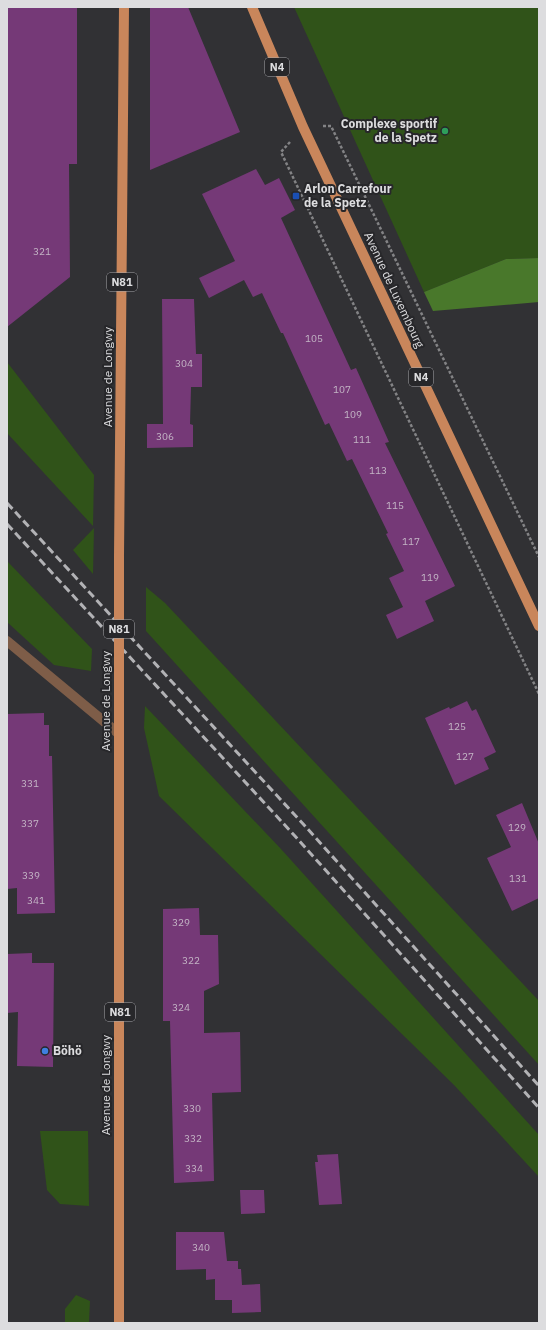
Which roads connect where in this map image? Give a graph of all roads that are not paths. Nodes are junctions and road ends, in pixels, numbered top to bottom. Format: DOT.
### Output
graph roads {
  1 [pos="124,7"];
  2 [pos="252,7"];
  3 [pos="539,626"];
  4 [pos="7,642"];
  5 [pos="119,734"];
  6 [pos="119,1323"];
  1 -- 5 [label="main road, Avenue de Longwy / N81, bridge"];
  2 -- 3 [label="main road, Avenue de Luxembourg / N4"];
  4 -- 5 [label="lane"];
  5 -- 6 [label="main road, Avenue de Longwy / N81"];
}
